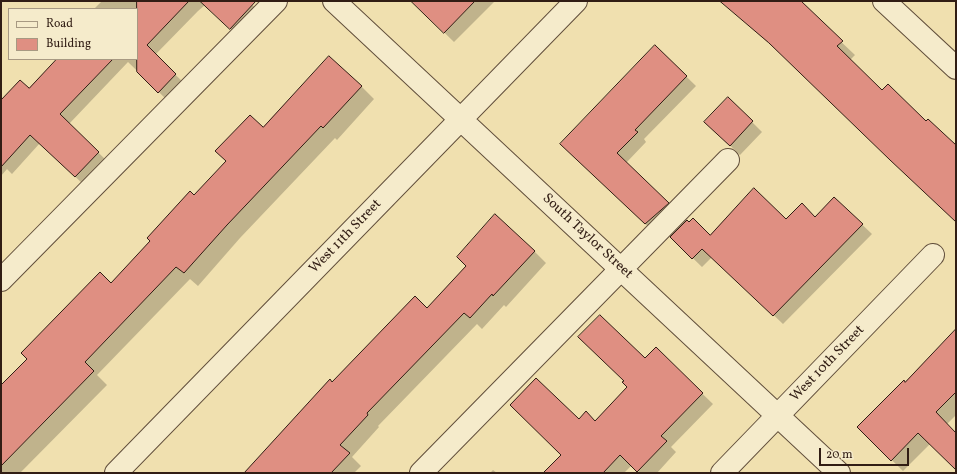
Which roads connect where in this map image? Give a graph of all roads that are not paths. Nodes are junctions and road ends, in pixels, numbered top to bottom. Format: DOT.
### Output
graph roads {
  1 [pos="276,1"];
  2 [pos="334,1"];
  3 [pos="576,1"];
  4 [pos="884,1"];
  5 [pos="956,68"];
  6 [pos="461,120"];
  7 [pos="728,160"];
  8 [pos="933,256"];
  9 [pos="621,269"];
  10 [pos="1,280"];
  11 [pos="778,416"];
  12 [pos="116,473"];
  13 [pos="421,473"];
  14 [pos="722,473"];
  15 [pos="839,473"];
  1 -- 10 [label="street"];
  2 -- 6 [label="street, South Taylor Street"];
  3 -- 6 [label="street, West 11th Street"];
  4 -- 5 [label="street"];
  6 -- 9 [label="street, South Taylor Street"];
  6 -- 12 [label="street, West 11th Street"];
  7 -- 9 [label="street"];
  8 -- 11 [label="street, West 10th Street"];
  9 -- 11 [label="street, South Taylor Street"];
  9 -- 13 [label="street"];
  11 -- 14 [label="street, West 10th Street"];
  11 -- 15 [label="street, South Taylor Street"];
}
